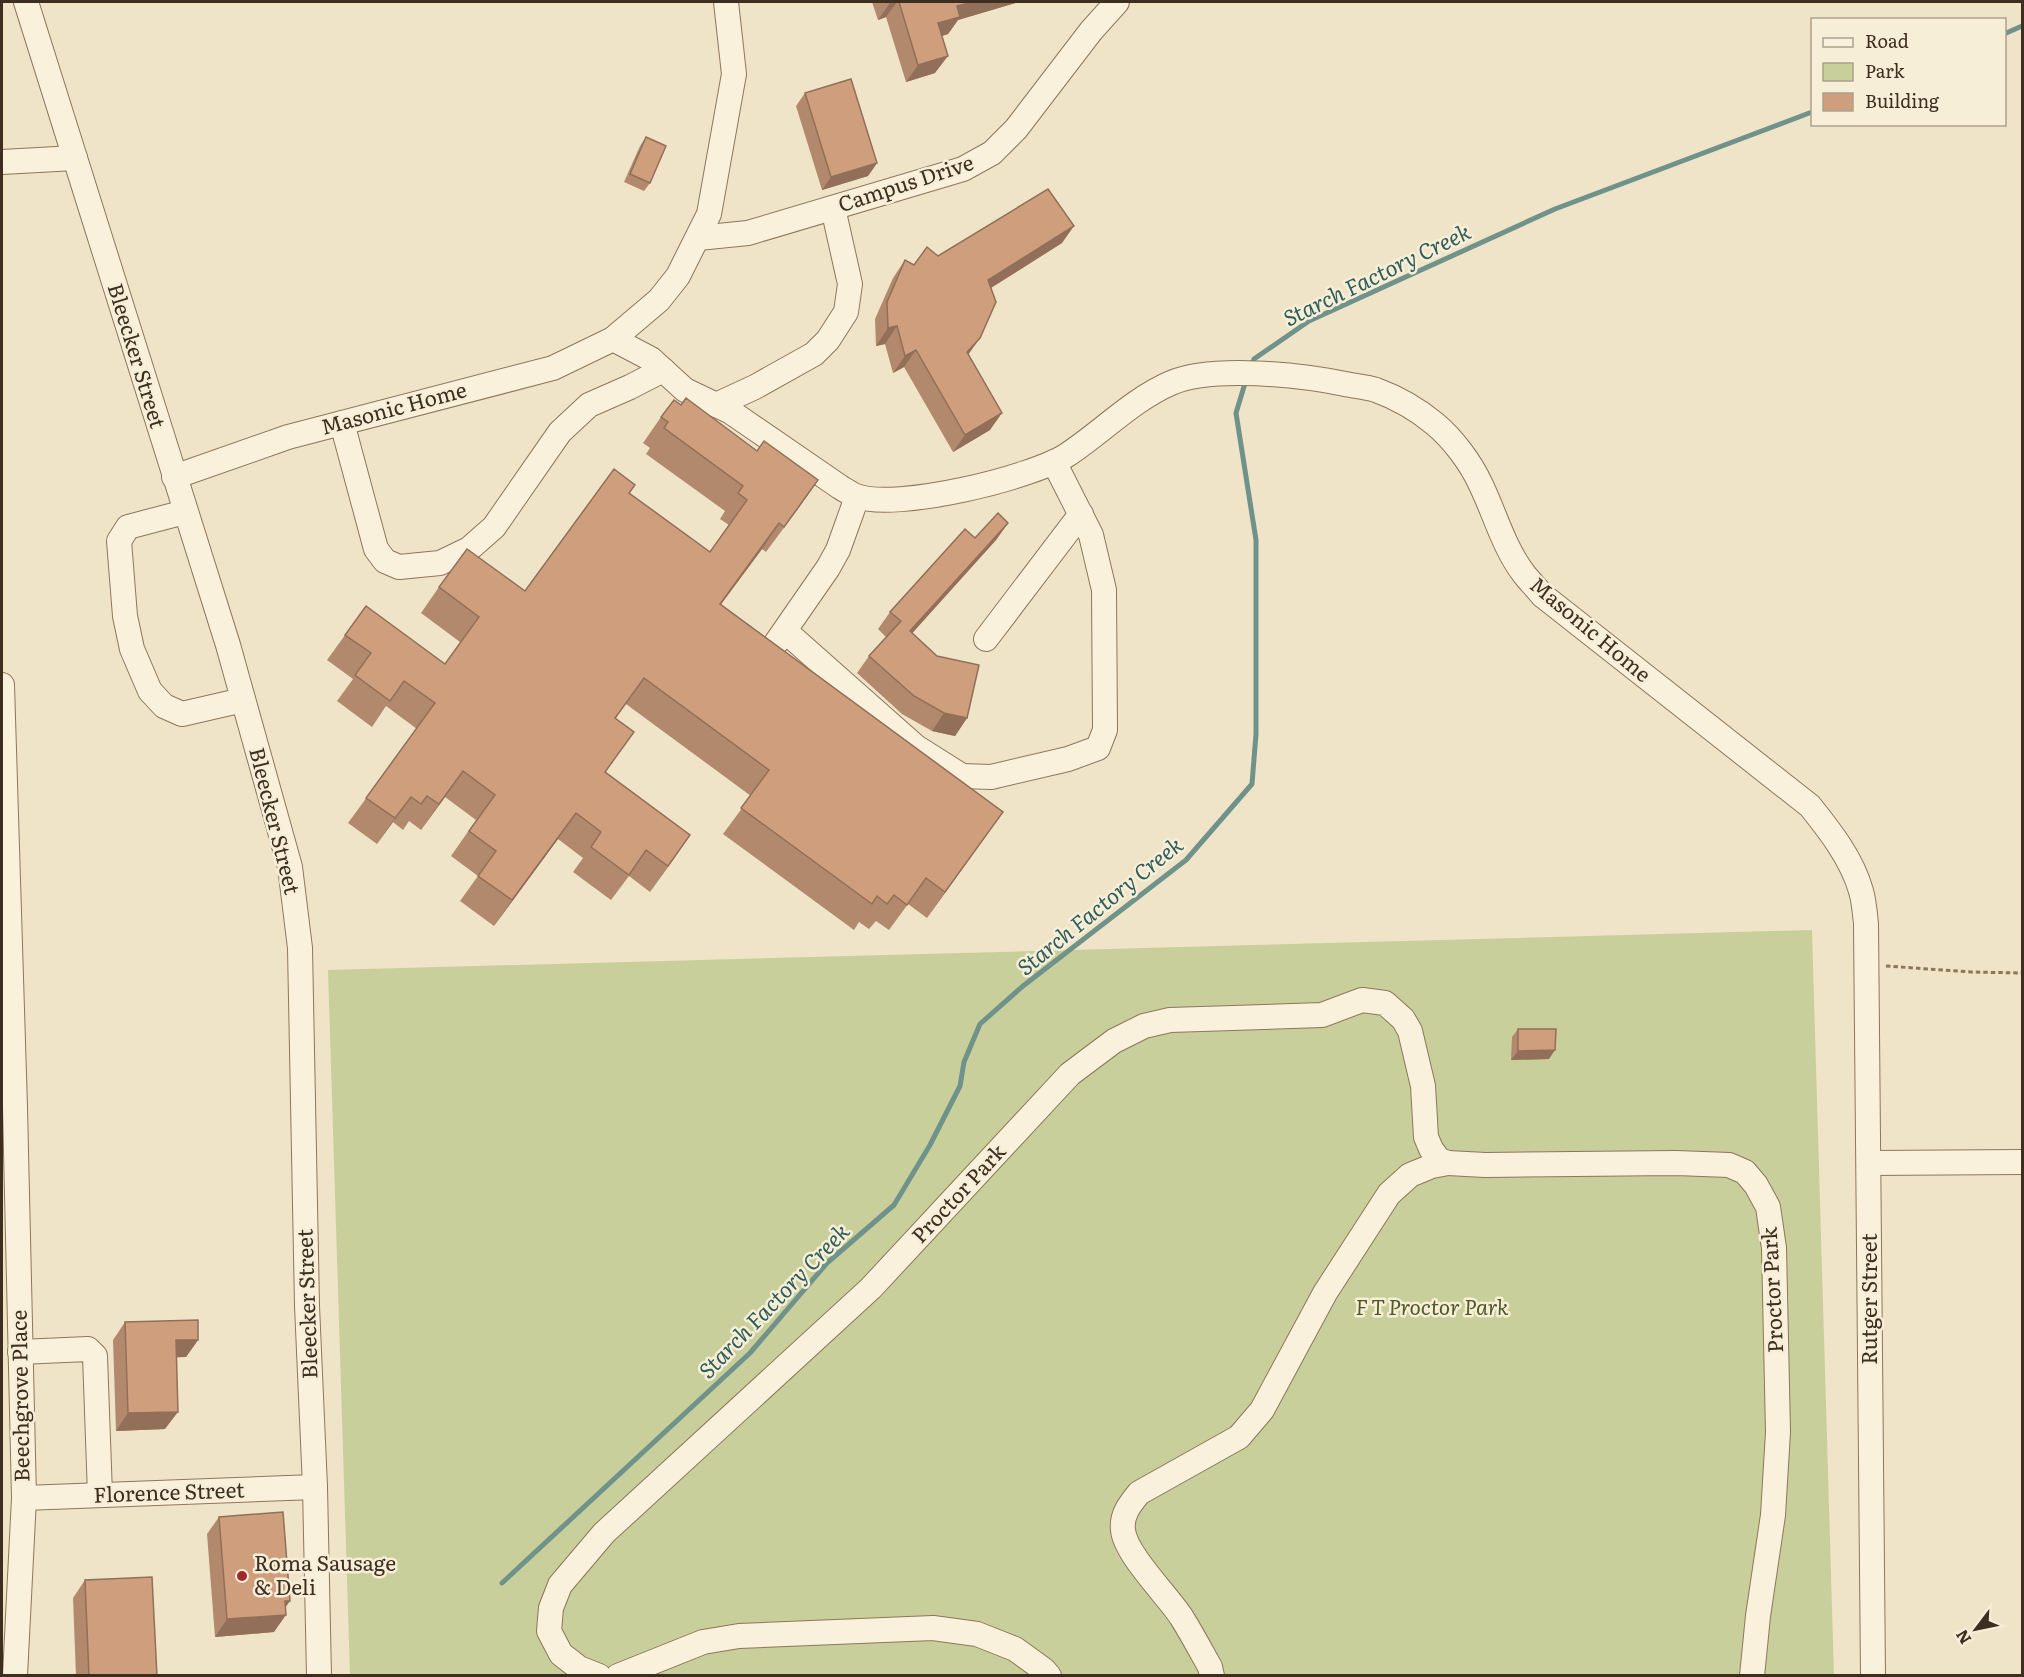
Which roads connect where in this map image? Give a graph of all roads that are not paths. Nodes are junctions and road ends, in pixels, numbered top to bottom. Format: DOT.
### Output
graph roads {
  1 [pos="26,2"];
  2 [pos="726,2"];
  3 [pos="1117,2"];
  4 [pos="75,158"];
  5 [pos="2,162"];
  6 [pos="833,208"];
  7 [pos="698,238"];
  8 [pos="613,339"];
  9 [pos="663,370"];
  10 [pos="716,405"];
  11 [pos="342,423"];
  12 [pos="1054,462"];
  13 [pos="174,477"];
  14 [pos="857,497"];
  15 [pos="185,512"];
  16 [pos="1081,514"];
  17 [pos="986,639"];
  18 [pos="2,685"];
  19 [pos="243,700"];
  20 [pos="1866,924"];
  21 [pos="8,1082"];
  22 [pos="2022,1162"];
  23 [pos="1869,1163"];
  24 [pos="1448,1164"];
  25 [pos="9,1202"];
  26 [pos="10,1254"];
  27 [pos="20,1352"];
  28 [pos="315,1487"];
  29 [pos="100,1496"];
  30 [pos="24,1498"];
  31 [pos="15,1676"];
  32 [pos="319,1676"];
  33 [pos="599,1676"];
  34 [pos="618,1676"];
  35 [pos="1048,1676"];
  36 [pos="1212,1676"];
  37 [pos="1752,1676"];
  38 [pos="1873,1676"];
  1 -- 4 [label="street, Bleecker Street"];
  2 -- 7 [label="street, Masonic Home"];
  3 -- 6 [label="street, Campus Drive"];
  4 -- 5 [label="street"];
  4 -- 13 [label="street, Bleecker Street"];
  6 -- 7 [label="street, Campus Drive"];
  6 -- 10 [label="street"];
  7 -- 8 [label="street, Masonic Home"];
  8 -- 9 [label="street, Masonic Home"];
  8 -- 11 [label="street, Masonic Home"];
  9 -- 10 [label="street, Masonic Home"];
  9 -- 11 [label="street"];
  10 -- 14 [label="street, Masonic Home"];
  11 -- 13 [label="street, Masonic Home"];
  12 -- 14 [label="street, Masonic Home"];
  12 -- 16 [label="street"];
  12 -- 20 [label="street, Masonic Home"];
  13 -- 15 [label="street, Bleecker Street"];
  14 -- 16 [label="street"];
  15 -- 19 [label="street, Bleecker Street"];
  15 -- 19 [label="street"];
  16 -- 17 [label="street"];
  18 -- 21 [label="street, Beechgrove Place"];
  19 -- 28 [label="street, Bleecker Street"];
  20 -- 23 [label="street, Rutger Street"];
  21 -- 25 [label="street, Beechgrove Place"];
  22 -- 23 [label="street"];
  23 -- 38 [label="street, Rutger Street"];
  24 -- 33 [label="street, Proctor Park"];
  24 -- 36 [label="street, Proctor Park"];
  24 -- 37 [label="street, Proctor Park"];
  25 -- 26 [label="street, Beechgrove Place"];
  26 -- 27 [label="street, Beechgrove Place"];
  27 -- 29 [label="street"];
  27 -- 30 [label="street, Beechgrove Place"];
  28 -- 29 [label="street, Florence Street"];
  28 -- 32 [label="street, Bleecker Street"];
  29 -- 30 [label="street, Florence Street"];
  30 -- 31 [label="street, Beechgrove Place"];
  34 -- 35 [label="street"];
}
